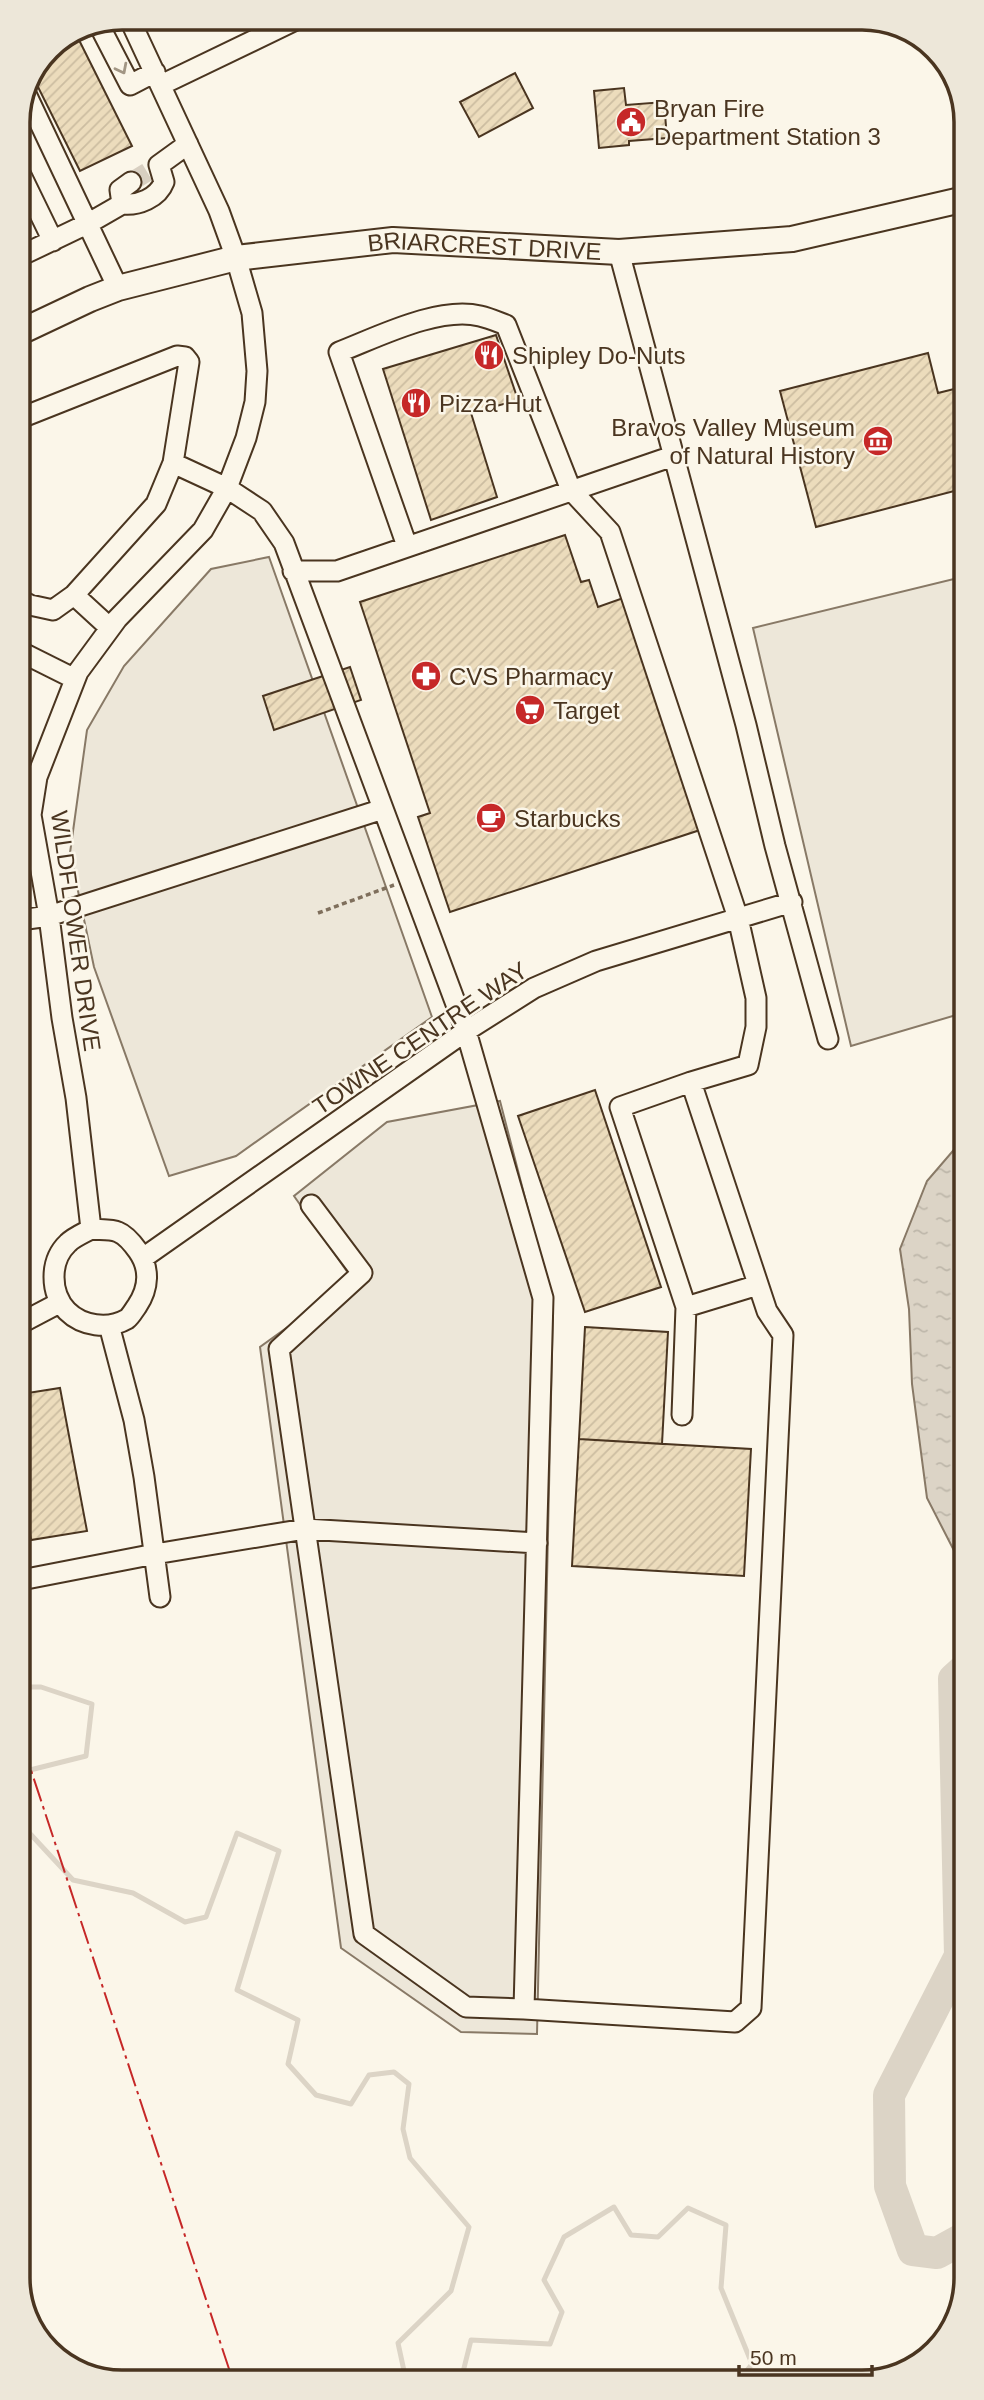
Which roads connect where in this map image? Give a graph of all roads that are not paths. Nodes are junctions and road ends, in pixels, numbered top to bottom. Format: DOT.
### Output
graph roads {
  1 [pos="135,30"];
  2 [pos="272,30"];
  3 [pos="103,32"];
  4 [pos="158,78"];
  5 [pos="32,106"];
  6 [pos="188,144"];
  7 [pos="131,182"];
  8 [pos="954,202"];
  9 [pos="122,204"];
  10 [pos="89,223"];
  11 [pos="30,228"];
  12 [pos="52,241"];
  13 [pos="30,251"];
  14 [pos="619,253"];
  15 [pos="236,258"];
  16 [pos="118,288"];
  17 [pos="30,327"];
  18 [pos="30,414"];
  19 [pos="673,456"];
  20 [pos="173,463"];
  21 [pos="227,488"];
  22 [pos="571,490"];
  23 [pos="407,546"];
  24 [pos="293,571"];
  25 [pos="74,594"];
  26 [pos="30,605"];
  27 [pos="110,628"];
  28 [pos="30,656"];
  29 [pos="75,678"];
  30 [pos="383,809"];
  31 [pos="792,902"];
  32 [pos="49,916"];
  33 [pos="738,918"];
  34 [pos="30,919"];
  35 [pos="466,1031"];
  36 [pos="828,1039"];
  37 [pos="691,1082"];
  38 [pos="312,1205"];
  39 [pos="91,1229"];
  40 [pos="143,1258"];
  41 [pos="758,1285"];
  42 [pos="59,1303"];
  43 [pos="686,1307"];
  44 [pos="30,1318"];
  45 [pos="109,1325"];
  46 [pos="682,1415"];
  47 [pos="305,1529"];
  48 [pos="537,1543"];
  49 [pos="155,1554"];
  50 [pos="30,1578"];
  51 [pos="160,1597"];
  52 [pos="524,2008"];
  1 -- 4 [label="street, WILDFLOWER DRIVE"];
  2 -- 4 [label="street"];
  3 -- 4 [label="street, one-way"];
  4 -- 6 [label="street, WILDFLOWER DRIVE"];
  5 -- 10 [label="street"];
  6 -- 9 [label="street"];
  6 -- 15 [label="street, WILDFLOWER DRIVE"];
  7 -- 9 [label="street"];
  8 -- 14 [label="main road, BRIARCREST DRIVE"];
  9 -- 10 [label="street"];
  10 -- 12 [label="street"];
  10 -- 16 [label="street"];
  11 -- 12 [label="street"];
  12 -- 13 [label="street"];
  14 -- 15 [label="main road, BRIARCREST DRIVE"];
  14 -- 19 [label="street"];
  15 -- 16 [label="main road, BRIARCREST DRIVE"];
  15 -- 21 [label="street, WILDFLOWER DRIVE"];
  16 -- 17 [label="main road, BRIARCREST DRIVE"];
  18 -- 20 [label="street"];
  19 -- 22 [label="street"];
  19 -- 31 [label="street"];
  20 -- 21 [label="street"];
  20 -- 25 [label="street"];
  21 -- 24 [label="street"];
  21 -- 27 [label="street, WILDFLOWER DRIVE"];
  22 -- 23 [label="street"];
  22 -- 23 [label="street"];
  22 -- 33 [label="street"];
  23 -- 24 [label="street"];
  24 -- 30 [label="street"];
  25 -- 26 [label="street"];
  25 -- 27 [label="street"];
  27 -- 29 [label="street, WILDFLOWER DRIVE"];
  28 -- 29 [label="street"];
  29 -- 32 [label="street, WILDFLOWER DRIVE"];
  30 -- 32 [label="street"];
  30 -- 35 [label="street"];
  31 -- 33 [label="street, TOWNE CENTRE WAY"];
  31 -- 36 [label="street"];
  32 -- 34 [label="street"];
  32 -- 39 [label="street, WILDFLOWER DRIVE"];
  33 -- 35 [label="street, TOWNE CENTRE WAY"];
  33 -- 37 [label="street"];
  35 -- 40 [label="street, TOWNE CENTRE WAY"];
  35 -- 48 [label="street"];
  37 -- 41 [label="street"];
  37 -- 43 [label="street"];
  38 -- 47 [label="street"];
  39 -- 40 [label="street"];
  39 -- 42 [label="street"];
  40 -- 45 [label="street"];
  41 -- 43 [label="street"];
  41 -- 52 [label="street"];
  42 -- 44 [label="street"];
  42 -- 45 [label="street"];
  43 -- 46 [label="street"];
  45 -- 49 [label="street"];
  47 -- 48 [label="street"];
  47 -- 49 [label="street"];
  47 -- 52 [label="street"];
  48 -- 52 [label="street"];
  49 -- 50 [label="street"];
  49 -- 51 [label="street"];
}
